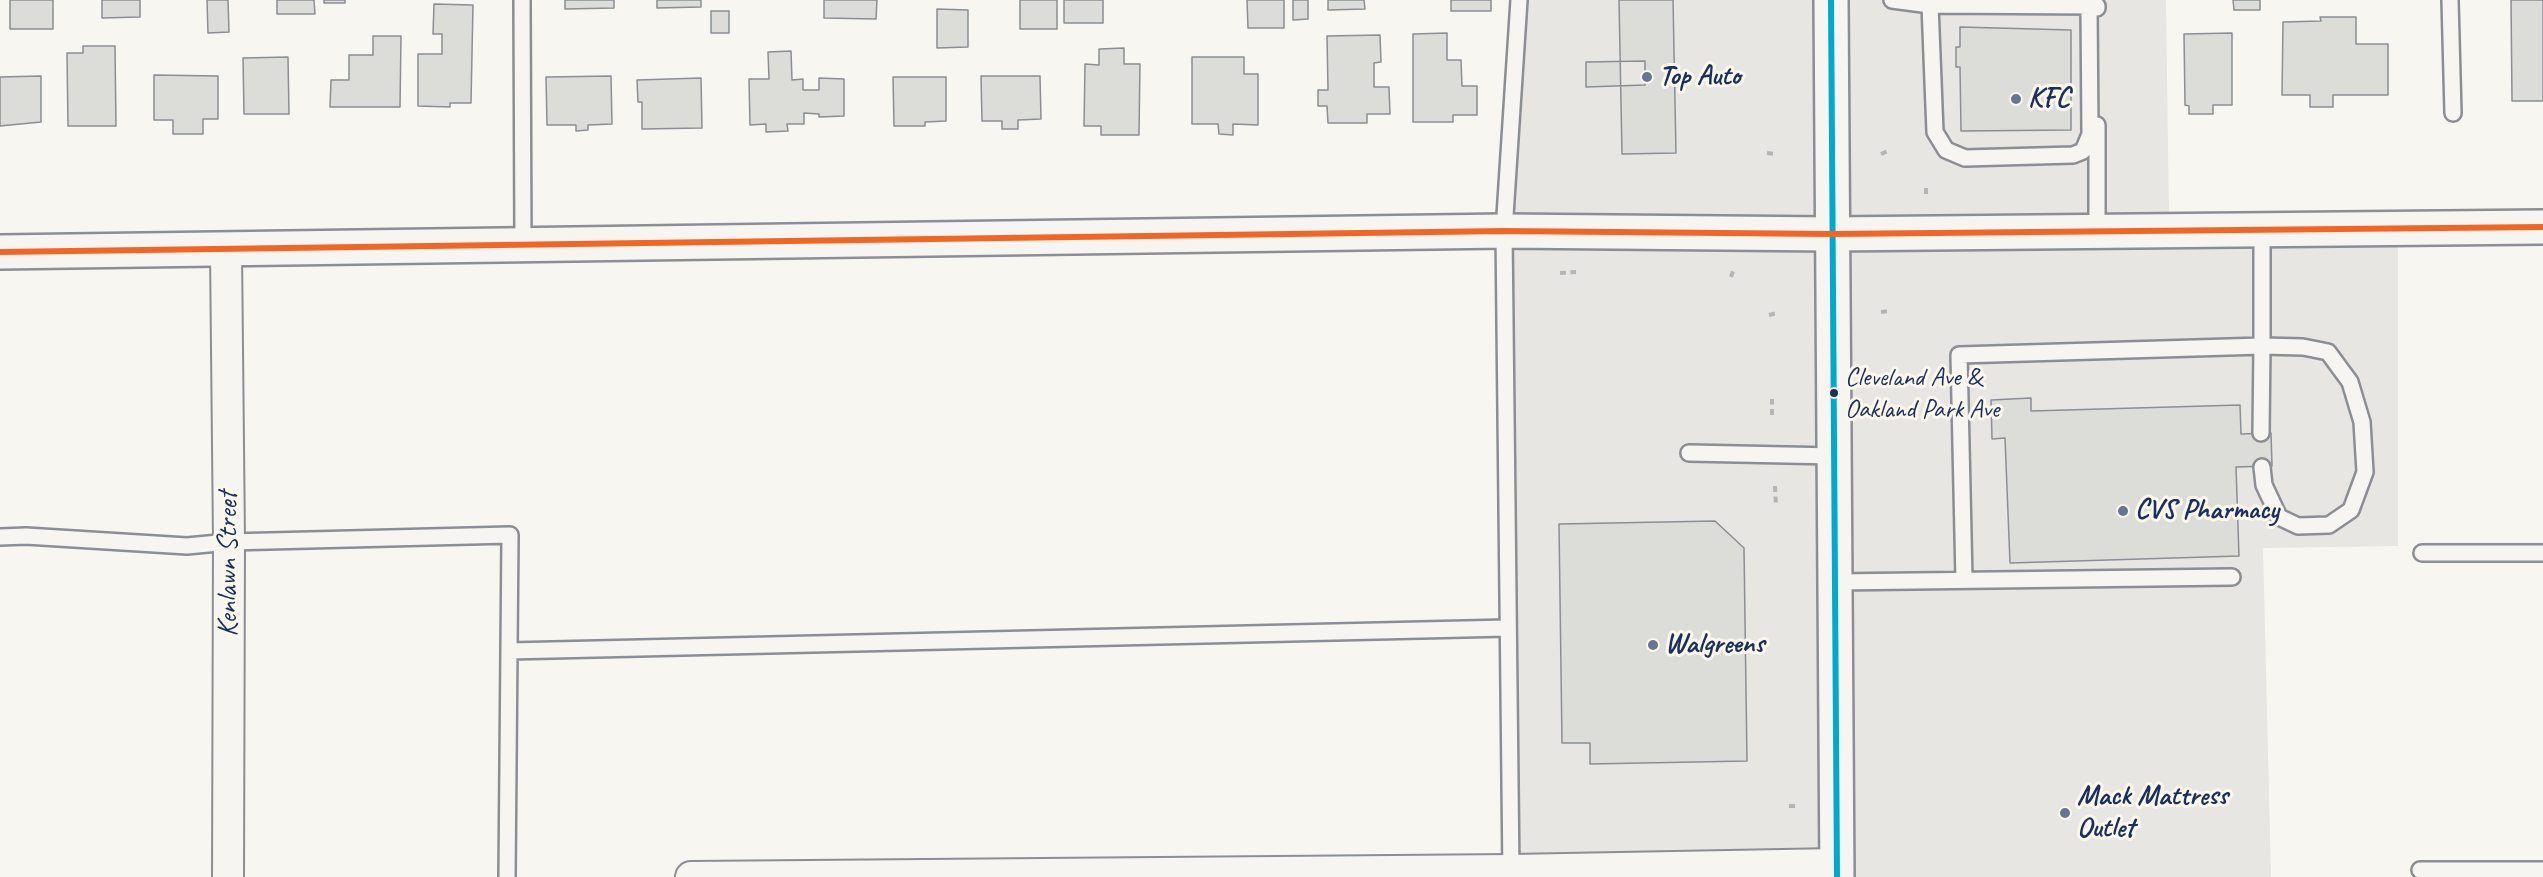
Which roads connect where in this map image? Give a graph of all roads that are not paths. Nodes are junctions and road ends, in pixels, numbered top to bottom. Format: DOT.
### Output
graph roads {
  1 [pos="522,0"];
  2 [pos="1519,0"];
  3 [pos="1831,0"];
  4 [pos="1892,0"];
  5 [pos="2450,0"];
  6 [pos="1930,5"];
  7 [pos="2089,6"];
  8 [pos="2453,114"];
  9 [pos="2543,227"];
  10 [pos="1504,231"];
  11 [pos="2262,231"];
  12 [pos="2097,232"];
  13 [pos="1832,234"];
  14 [pos="523,246"];
  15 [pos="226,251"];
  16 [pos="0,252"];
  17 [pos="2262,346"];
  18 [pos="2261,433"];
  19 [pos="1689,453"];
  20 [pos="1835,456"];
  21 [pos="2262,467"];
  22 [pos="0,537"];
  23 [pos="229,542"];
  24 [pos="2422,553"];
  25 [pos="2543,553"];
  26 [pos="2232,577"];
  27 [pos="1964,580"];
  28 [pos="1835,582"];
  29 [pos="1508,628"];
  30 [pos="509,651"];
  31 [pos="1837,870"];
  32 [pos="2420,870"];
  33 [pos="2543,870"];
  34 [pos="1511,873"];
  35 [pos="228,877"];
  36 [pos="507,877"];
  37 [pos="691,877"];
  1 -- 14 [label="lane"];
  2 -- 10 [label="lane"];
  3 -- 13 [label="main road"];
  4 -- 6 [label="lane"];
  5 -- 8 [label="lane"];
  6 -- 7 [label="lane"];
  6 -- 7 [label="lane"];
  7 -- 12 [label="lane"];
  9 -- 11 [label="main road"];
  10 -- 13 [label="main road"];
  10 -- 14 [label="main road"];
  10 -- 29 [label="lane"];
  11 -- 12 [label="main road"];
  11 -- 17 [label="lane"];
  12 -- 13 [label="main road"];
  13 -- 20 [label="main road"];
  14 -- 15 [label="main road"];
  15 -- 16 [label="main road"];
  15 -- 23 [label="street, Kenlawn Street"];
  17 -- 18 [label="lane"];
  17 -- 21 [label="lane"];
  17 -- 27 [label="lane"];
  19 -- 20 [label="lane"];
  20 -- 28 [label="main road"];
  22 -- 23 [label="lane"];
  23 -- 30 [label="lane"];
  23 -- 35 [label="street, Kenlawn Street"];
  24 -- 25 [label="lane"];
  26 -- 27 [label="lane"];
  27 -- 28 [label="lane"];
  28 -- 31 [label="main road"];
  29 -- 30 [label="lane"];
  29 -- 34 [label="lane"];
  30 -- 36 [label="lane"];
  31 -- 34 [label="street"];
  32 -- 33 [label="lane"];
  34 -- 37 [label="street"];
}
